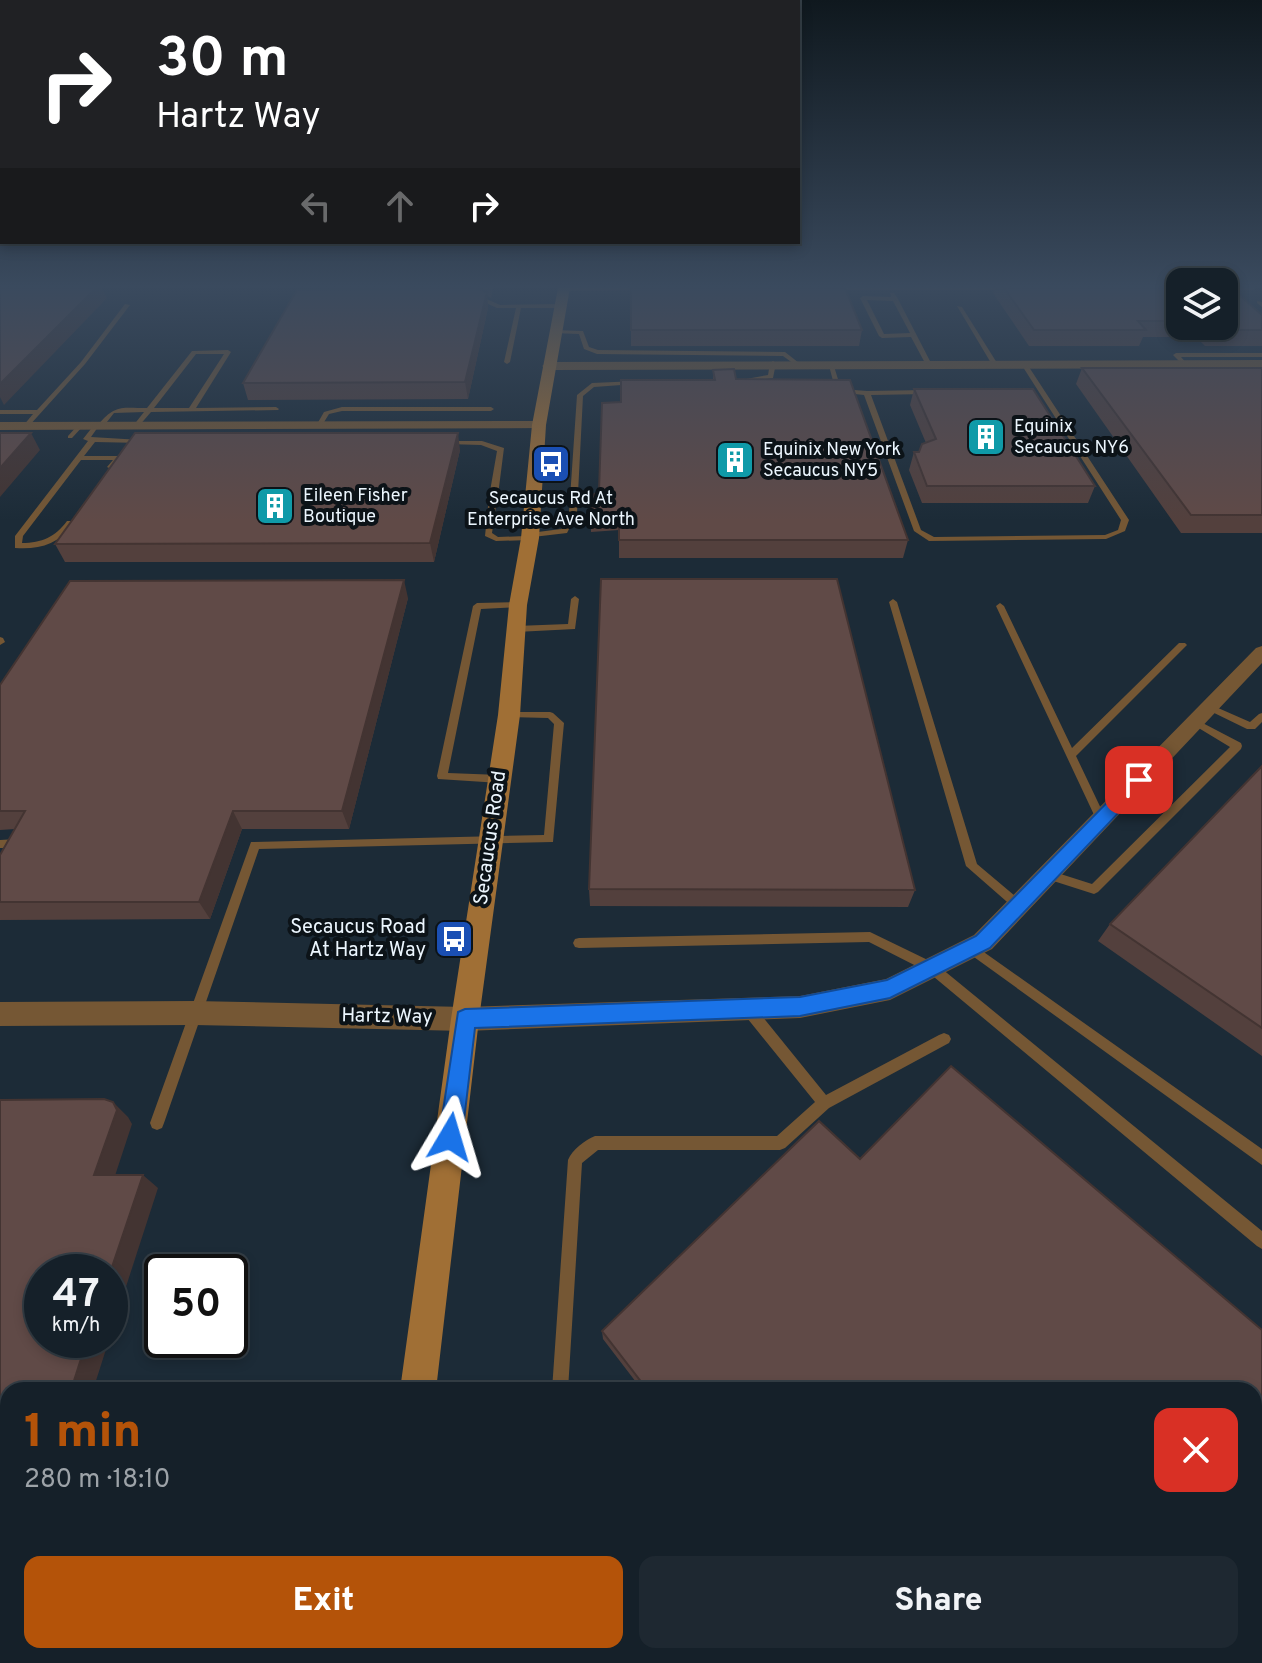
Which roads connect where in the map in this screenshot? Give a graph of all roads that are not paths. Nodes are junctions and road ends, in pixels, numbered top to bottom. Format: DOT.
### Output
graph roads {
  1 [pos="81,366"];
  2 [pos="183,366"];
  3 [pos="219,366"];
  4 [pos="548,366"];
  5 [pos="555,366"];
  6 [pos="770,366"];
  7 [pos="831,366"];
  8 [pos="1025,366"];
  9 [pos="1067,366"];
  10 [pos="1163,366"];
  11 [pos="728,381"];
  12 [pos="639,382"];
  13 [pos="937,392"];
  14 [pos="1027,392"];
  15 [pos="1042,392"];
  16 [pos="867,393"];
  17 [pos="192,408"];
  18 [pos="150,409"];
  19 [pos="276,409"];
  20 [pos="491,409"];
  21 [pos="0,412"];
  22 [pos="39,412"];
  23 [pos="539,425"];
  24 [pos="26,426"];
  25 [pos="98,426"];
  26 [pos="136,426"];
  27 [pos="2,428"];
  28 [pos="326,429"];
  29 [pos="92,441"];
  30 [pos="152,442"];
  31 [pos="435,442"];
  32 [pos="79,458"];
  33 [pos="109,471"];
  34 [pos="493,497"];
  35 [pos="533,497"];
  36 [pos="81,509"];
  37 [pos="530,536"];
  38 [pos="575,599"];
  39 [pos="893,602"];
  40 [pos="518,605"];
  41 [pos="1000,606"];
  42 [pos="516,629"];
  43 [pos="1182,645"];
  44 [pos="1259,661"];
  45 [pos="1202,714"];
  46 [pos="509,715"];
  47 [pos="1262,716"];
  48 [pos="1071,755"];
  49 [pos="500,779"];
  50 [pos="1101,819"];
  51 [pos="491,841"];
  52 [pos="0,844"];
  53 [pos="0,872"];
  54 [pos="1048,875"];
  55 [pos="1018,905"];
  56 [pos="579,943"];
  57 [pos="971,948"];
  58 [pos="932,968"];
  59 [pos="747,1009"];
  60 [pos="194,1013"];
  61 [pos="0,1014"];
  62 [pos="465,1019"];
  63 [pos="944,1039"];
  64 [pos="824,1103"];
  65 [pos="157,1123"];
  66 [pos="1262,1158"];
  67 [pos="1262,1241"];
  68 [pos="419,1382"];
  69 [pos="561,1382"];
  1 -- 22 [label="lane"];
  2 -- 18 [label="lane"];
  3 -- 17 [label="lane"];
  4 -- 5 [label="street"];
  4 -- 23 [label="main road, Secaucus Road"];
  6 -- 11 [label="lane"];
  7 -- 16 [label="lane"];
  8 -- 15 [label="lane"];
  9 -- 10 [label="street"];
  12 -- 37 [label="lane"];
  13 -- 16 [label="lane"];
  14 -- 15 [label="lane"];
  15 -- 16 [label="lane"];
  17 -- 18 [label="lane"];
  17 -- 19 [label="lane"];
  18 -- 25 [label="lane"];
  18 -- 26 [label="lane"];
  20 -- 28 [label="lane"];
  21 -- 22 [label="lane"];
  22 -- 24 [label="lane"];
  23 -- 28 [label="street"];
  23 -- 35 [label="main road, Secaucus Road"];
  24 -- 25 [label="street"];
  24 -- 27 [label="street"];
  25 -- 26 [label="street"];
  25 -- 29 [label="lane"];
  26 -- 28 [label="street"];
  29 -- 30 [label="lane"];
  29 -- 32 [label="lane"];
  31 -- 34 [label="lane"];
  32 -- 33 [label="lane"];
  32 -- 36 [label="lane"];
  34 -- 35 [label="lane"];
  34 -- 37 [label="lane"];
  35 -- 37 [label="main road, Secaucus Road"];
  37 -- 40 [label="main road, Secaucus Road"];
  38 -- 42 [label="lane"];
  39 -- 55 [label="lane"];
  40 -- 42 [label="main road, Secaucus Road"];
  40 -- 49 [label="lane"];
  41 -- 48 [label="lane"];
  42 -- 46 [label="main road, Secaucus Road"];
  43 -- 48 [label="lane"];
  44 -- 45 [label="street, Hartz Way"];
  45 -- 47 [label="lane"];
  45 -- 50 [label="street, Hartz Way"];
  45 -- 54 [label="lane"];
  46 -- 49 [label="main road, Secaucus Road"];
  46 -- 51 [label="lane"];
  48 -- 50 [label="lane"];
  49 -- 51 [label="main road, Secaucus Road"];
  50 -- 54 [label="street, Hartz Way"];
  51 -- 60 [label="lane"];
  51 -- 62 [label="main road, Secaucus Road"];
  52 -- 53 [label="lane"];
  54 -- 55 [label="street, Hartz Way"];
  55 -- 57 [label="street, Hartz Way"];
  56 -- 58 [label="lane"];
  57 -- 58 [label="street, Hartz Way"];
  57 -- 66 [label="lane"];
  58 -- 59 [label="street, Hartz Way"];
  58 -- 67 [label="lane"];
  59 -- 62 [label="street, Hartz Way"];
  59 -- 64 [label="lane"];
  60 -- 61 [label="street, Hartz Way"];
  60 -- 62 [label="street, Hartz Way"];
  60 -- 65 [label="lane"];
  62 -- 68 [label="main road, Secaucus Road"];
  63 -- 64 [label="lane"];
  64 -- 69 [label="lane"];
}
